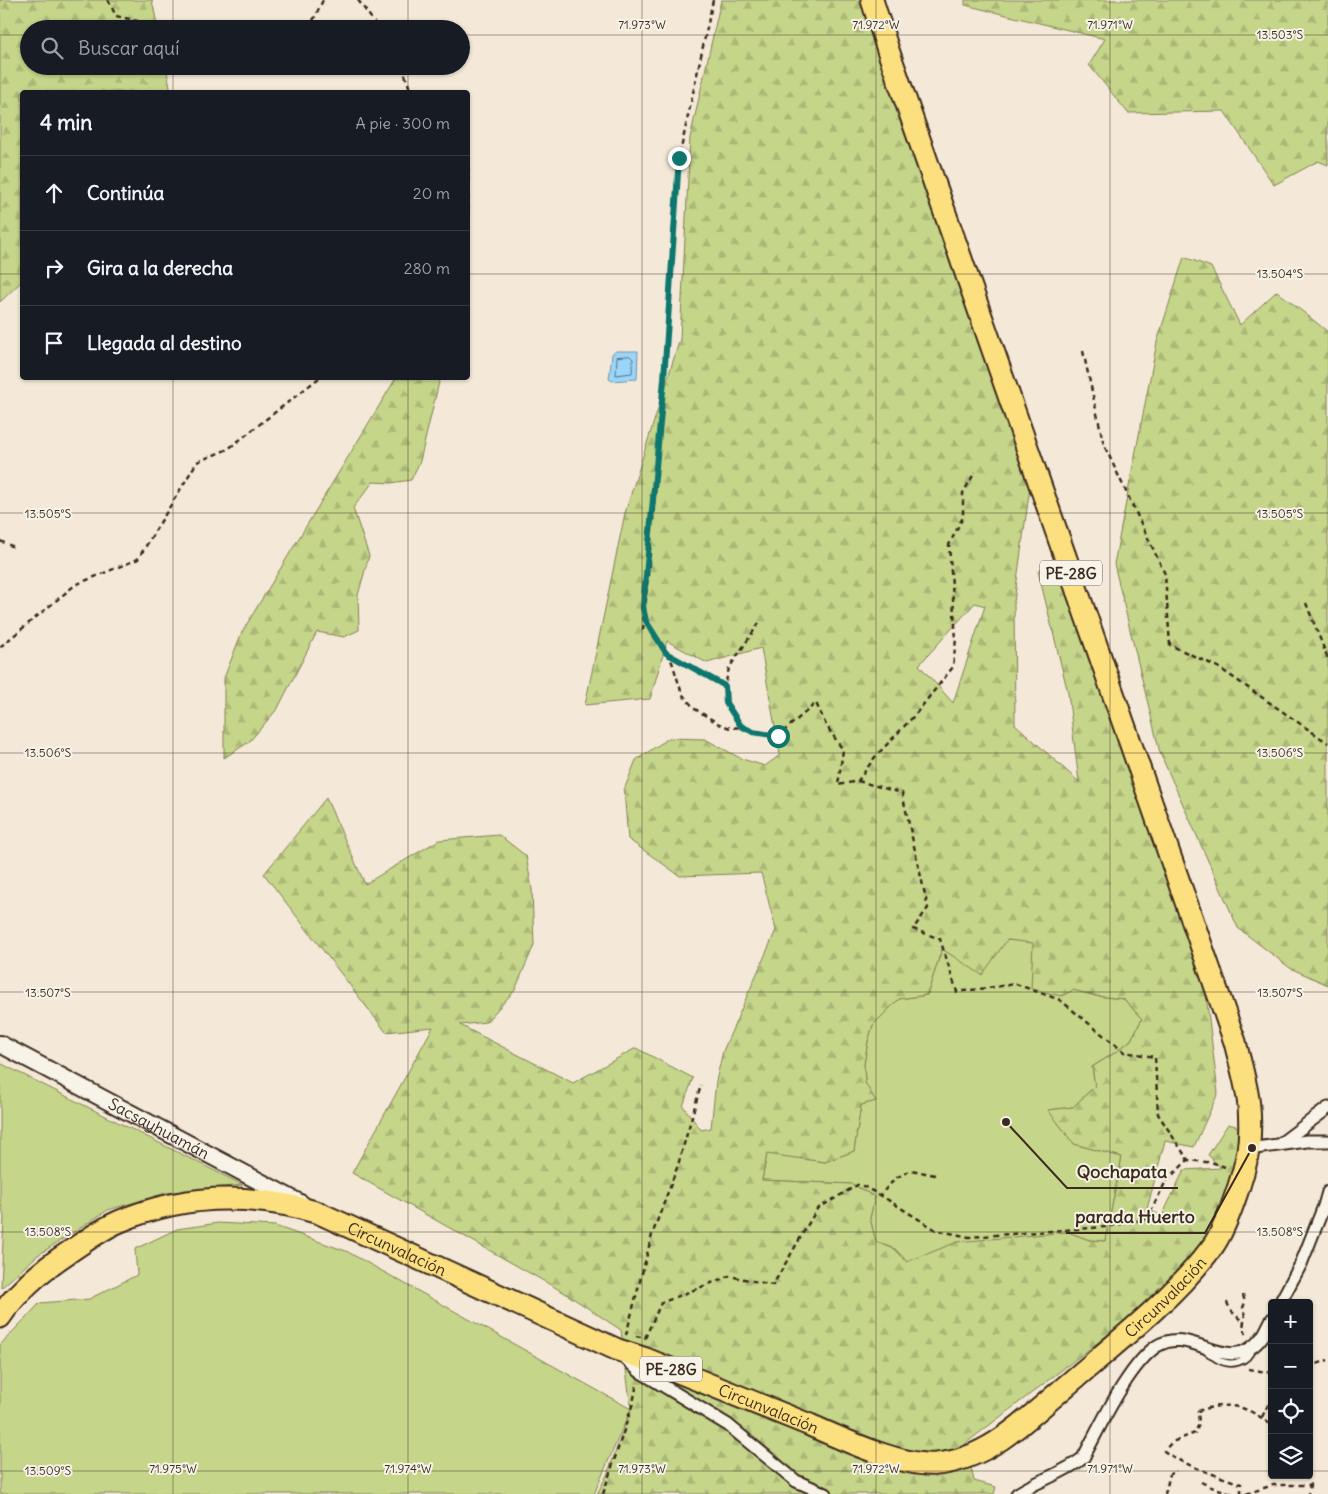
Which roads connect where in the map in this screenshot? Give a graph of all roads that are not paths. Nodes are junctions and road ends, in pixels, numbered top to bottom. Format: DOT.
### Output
graph roads {
  1 [pos="872,0"];
  2 [pos="0,1044"];
  3 [pos="1328,1108"];
  4 [pos="1308,1141"];
  5 [pos="1328,1141"];
  6 [pos="1279,1145"];
  7 [pos="1248,1149"];
  8 [pos="1328,1151"];
  9 [pos="1328,1192"];
  10 [pos="319,1213"];
  11 [pos="1282,1299"];
  12 [pos="0,1317"];
  13 [pos="1268,1326"];
  14 [pos="618,1350"];
  15 [pos="826,1494"];
  16 [pos="1017,1494"];
  1 -- 7 [label="highway, PE-28G"];
  2 -- 10 [label="street, Sacsayhuamán"];
  3 -- 6 [label="street"];
  4 -- 5 [label="street"];
  4 -- 6 [label="street"];
  4 -- 8 [label="street"];
  6 -- 7 [label="street"];
  7 -- 14 [label="highway, Circunvalación / PE-28G"];
  9 -- 11 [label="street"];
  10 -- 12 [label="highway, Circunvalación / PE-28G"];
  10 -- 14 [label="highway, Circunvalación / PE-28G"];
  13 -- 16 [label="street"];
  14 -- 15 [label="street"];
}
